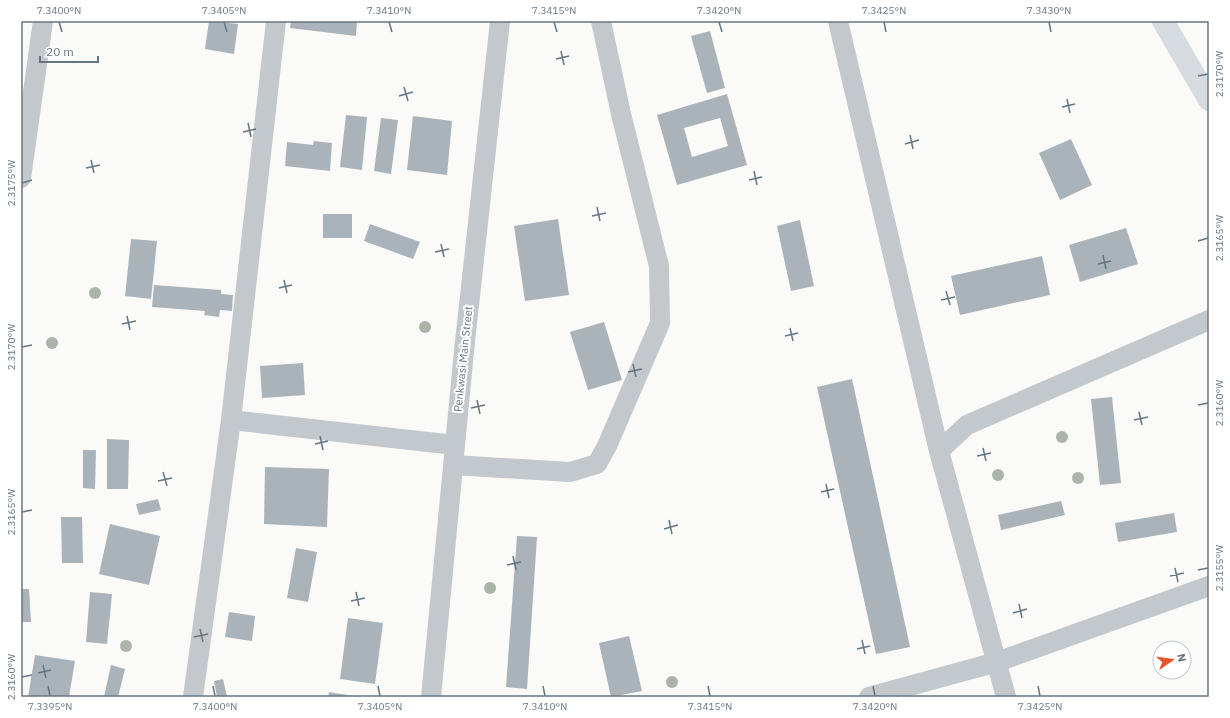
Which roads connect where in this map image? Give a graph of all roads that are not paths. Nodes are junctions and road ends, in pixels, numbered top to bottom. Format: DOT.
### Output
graph roads {
  1 [pos="43,21"];
  2 [pos="276,21"];
  3 [pos="500,21"];
  4 [pos="601,21"];
  5 [pos="838,21"];
  6 [pos="1163,21"];
  7 [pos="1209,100"];
  8 [pos="21,178"];
  9 [pos="1209,320"];
  10 [pos="231,420"];
  11 [pos="455,445"];
  12 [pos="939,451"];
  13 [pos="453,465"];
  14 [pos="1209,586"];
  15 [pos="997,662"];
  16 [pos="193,697"];
  17 [pos="431,697"];
  18 [pos="869,697"];
  19 [pos="1006,697"];
  1 -- 8 [label="street"];
  2 -- 10 [label="street"];
  3 -- 11 [label="street, Penkwasi Main Street"];
  4 -- 13 [label="street"];
  5 -- 12 [label="street"];
  6 -- 7 [label="highway"];
  9 -- 12 [label="street"];
  10 -- 11 [label="street"];
  10 -- 16 [label="street"];
  11 -- 13 [label="street, Penkwasi Main Street"];
  12 -- 15 [label="street"];
  13 -- 17 [label="street, Penkwasi Main Street"];
  14 -- 15 [label="street"];
  15 -- 18 [label="street"];
  15 -- 19 [label="street"];
}
